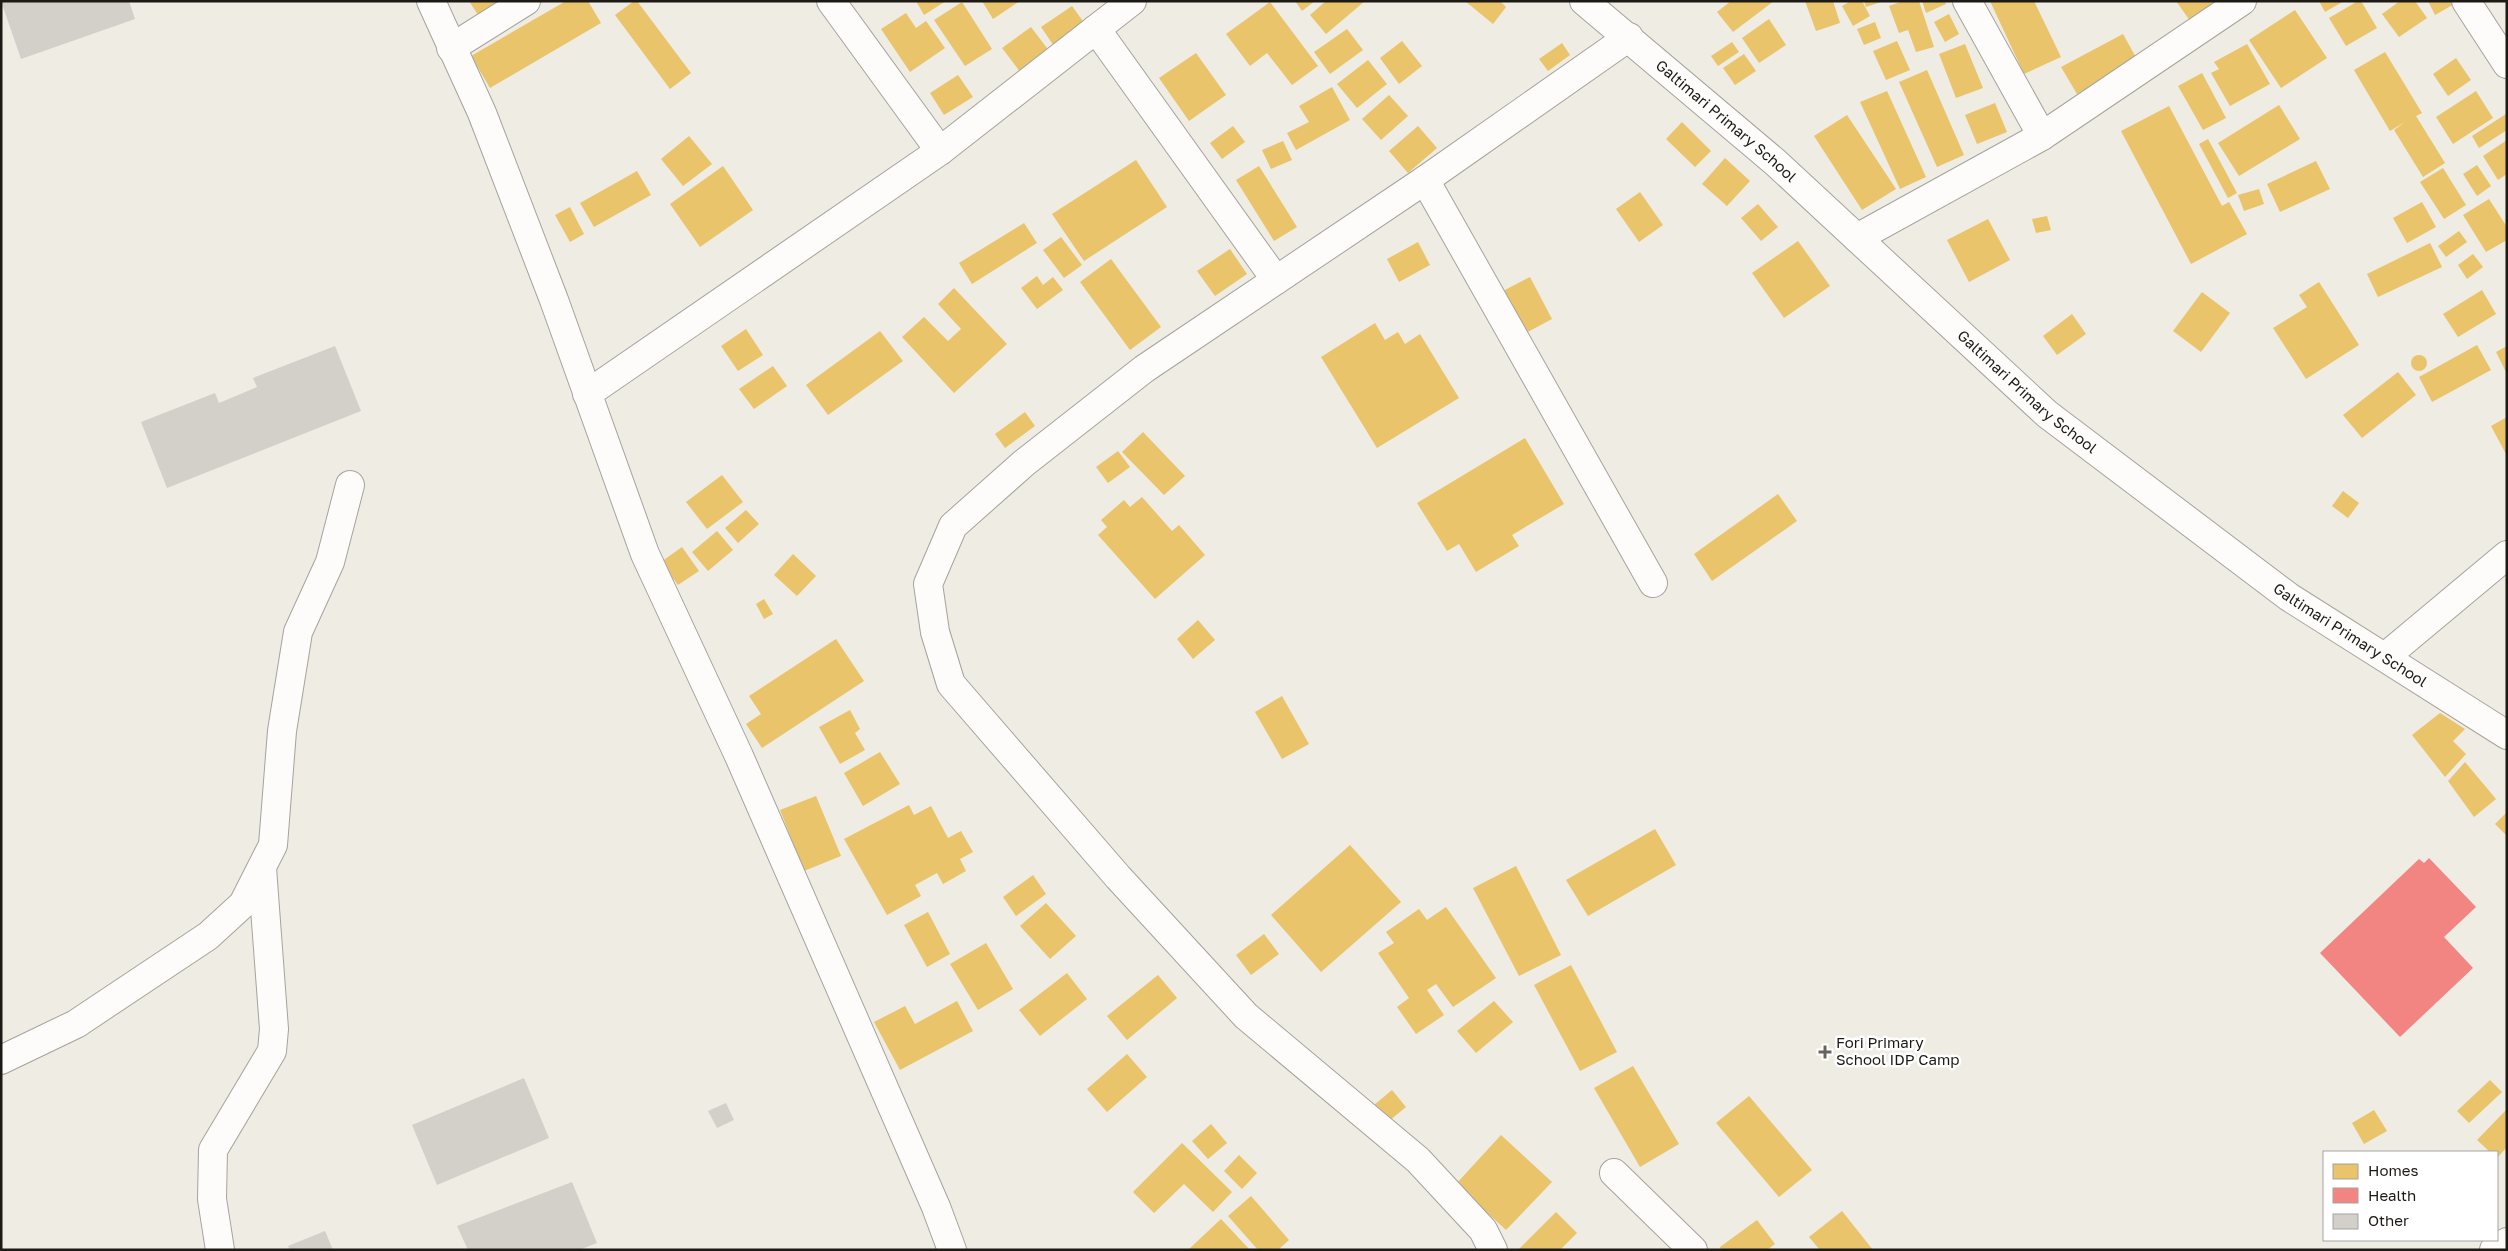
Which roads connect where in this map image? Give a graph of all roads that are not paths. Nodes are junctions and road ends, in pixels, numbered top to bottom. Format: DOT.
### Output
graph roads {
  1 [pos="432,1"];
  2 [pos="526,1"];
  3 [pos="831,1"];
  4 [pos="1132,1"];
  5 [pos="1584,1"];
  6 [pos="1967,1"];
  7 [pos="2242,1"];
  8 [pos="2466,1"];
  9 [pos="1096,29"];
  10 [pos="1629,37"];
  11 [pos="452,48"];
  12 [pos="2507,64"];
  13 [pos="2042,136"];
  14 [pos="940,151"];
  15 [pos="1425,180"];
  16 [pos="1857,238"];
  17 [pos="1276,280"];
  18 [pos="587,394"];
  19 [pos="350,485"];
  20 [pos="2507,555"];
  21 [pos="1653,582"];
  22 [pos="2385,657"];
  23 [pos="2507,735"];
  24 [pos="262,868"];
  25 [pos="1,1060"];
  26 [pos="1614,1173"];
  27 [pos="2507,1242"];
  28 [pos="220,1250"];
  29 [pos="952,1250"];
  30 [pos="1493,1250"];
  31 [pos="1693,1250"];
  32 [pos="2494,1250"];
  1 -- 11 [label="street"];
  2 -- 11 [label="street"];
  3 -- 14 [label="street"];
  4 -- 9 [label="street"];
  5 -- 10 [label="street, Galtimari Primary School"];
  6 -- 13 [label="street"];
  7 -- 13 [label="street"];
  8 -- 12 [label="street"];
  9 -- 14 [label="street"];
  9 -- 17 [label="street"];
  10 -- 15 [label="street"];
  10 -- 16 [label="street, Galtimari Primary School"];
  11 -- 18 [label="street"];
  13 -- 16 [label="street"];
  14 -- 18 [label="street"];
  15 -- 17 [label="street"];
  15 -- 21 [label="street"];
  16 -- 22 [label="street, Galtimari Primary School"];
  17 -- 30 [label="street"];
  18 -- 29 [label="street"];
  19 -- 24 [label="street"];
  20 -- 22 [label="street"];
  22 -- 23 [label="street, Galtimari Primary School"];
  24 -- 25 [label="street"];
  24 -- 28 [label="street"];
  26 -- 31 [label="street"];
  27 -- 32 [label="street"];
}
